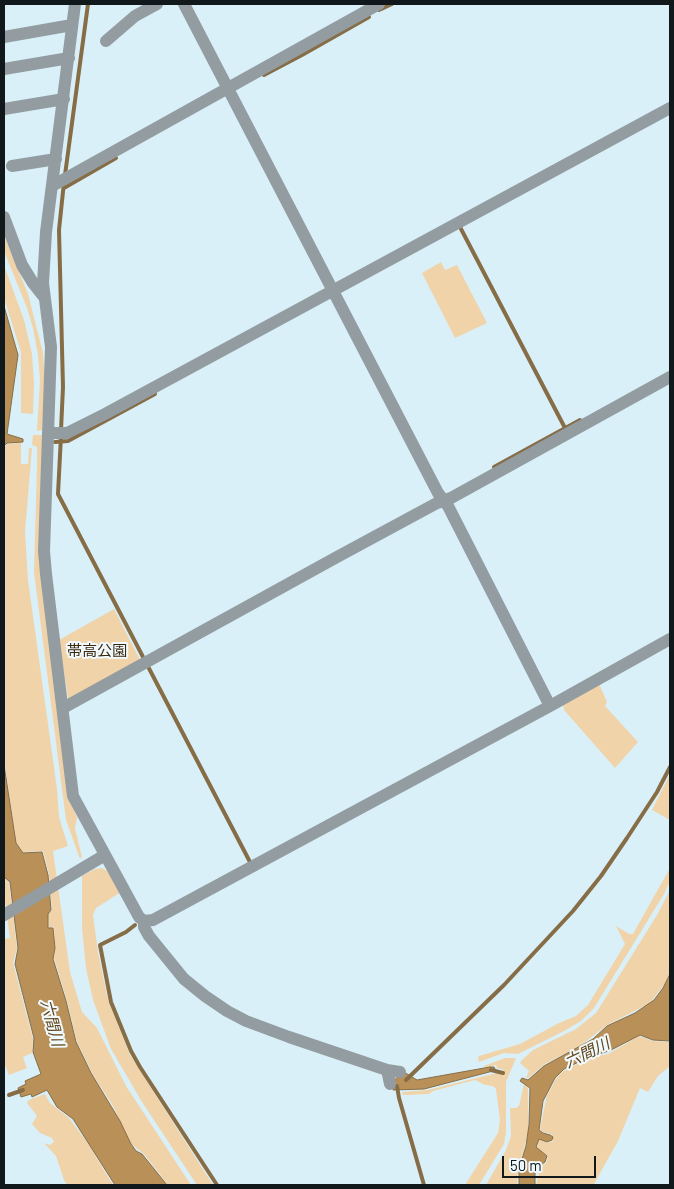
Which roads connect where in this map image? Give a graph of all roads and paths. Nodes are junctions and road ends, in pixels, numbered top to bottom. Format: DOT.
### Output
graph roads {
  1 [pos="75,4"];
  2 [pos="157,4"];
  3 [pos="184,4"];
  4 [pos="379,4"];
  5 [pos="72,25"];
  6 [pos="4,37"];
  7 [pos="106,41"];
  8 [pos="69,58"];
  9 [pos="4,69"];
  10 [pos="230,91"];
  11 [pos="64,99"];
  12 [pos="670,108"];
  13 [pos="4,109"];
  14 [pos="56,159"];
  15 [pos="12,166"];
  16 [pos="61,181"];
  17 [pos="4,217"];
  18 [pos="334,294"];
  19 [pos="45,298"];
  20 [pos="670,377"];
  21 [pos="56,433"];
  22 [pos="444,500"];
  23 [pos="670,639"];
  24 [pos="548,702"];
  25 [pos="63,708"];
  26 [pos="105,855"];
  27 [pos="4,915"];
  28 [pos="144,921"];
  29 [pos="390,1084"];
  1 -- 5 [label="street"];
  2 -- 7 [label="street"];
  3 -- 10 [label="street"];
  4 -- 10 [label="street"];
  5 -- 6 [label="street"];
  5 -- 8 [label="street"];
  8 -- 9 [label="street"];
  8 -- 11 [label="street"];
  10 -- 16 [label="street"];
  10 -- 18 [label="street"];
  11 -- 13 [label="street"];
  11 -- 14 [label="street"];
  12 -- 18 [label="street"];
  14 -- 15 [label="street"];
  14 -- 16 [label="street"];
  16 -- 19 [label="street"];
  17 -- 19 [label="street"];
  18 -- 21 [label="street"];
  18 -- 22 [label="street"];
  19 -- 21 [label="street"];
  20 -- 22 [label="street"];
  21 -- 25 [label="street"];
  22 -- 24 [label="street"];
  22 -- 25 [label="street"];
  23 -- 24 [label="street"];
  24 -- 28 [label="street"];
  25 -- 26 [label="street"];
  26 -- 27 [label="street"];
  26 -- 28 [label="street"];
  28 -- 29 [label="street"];
}
